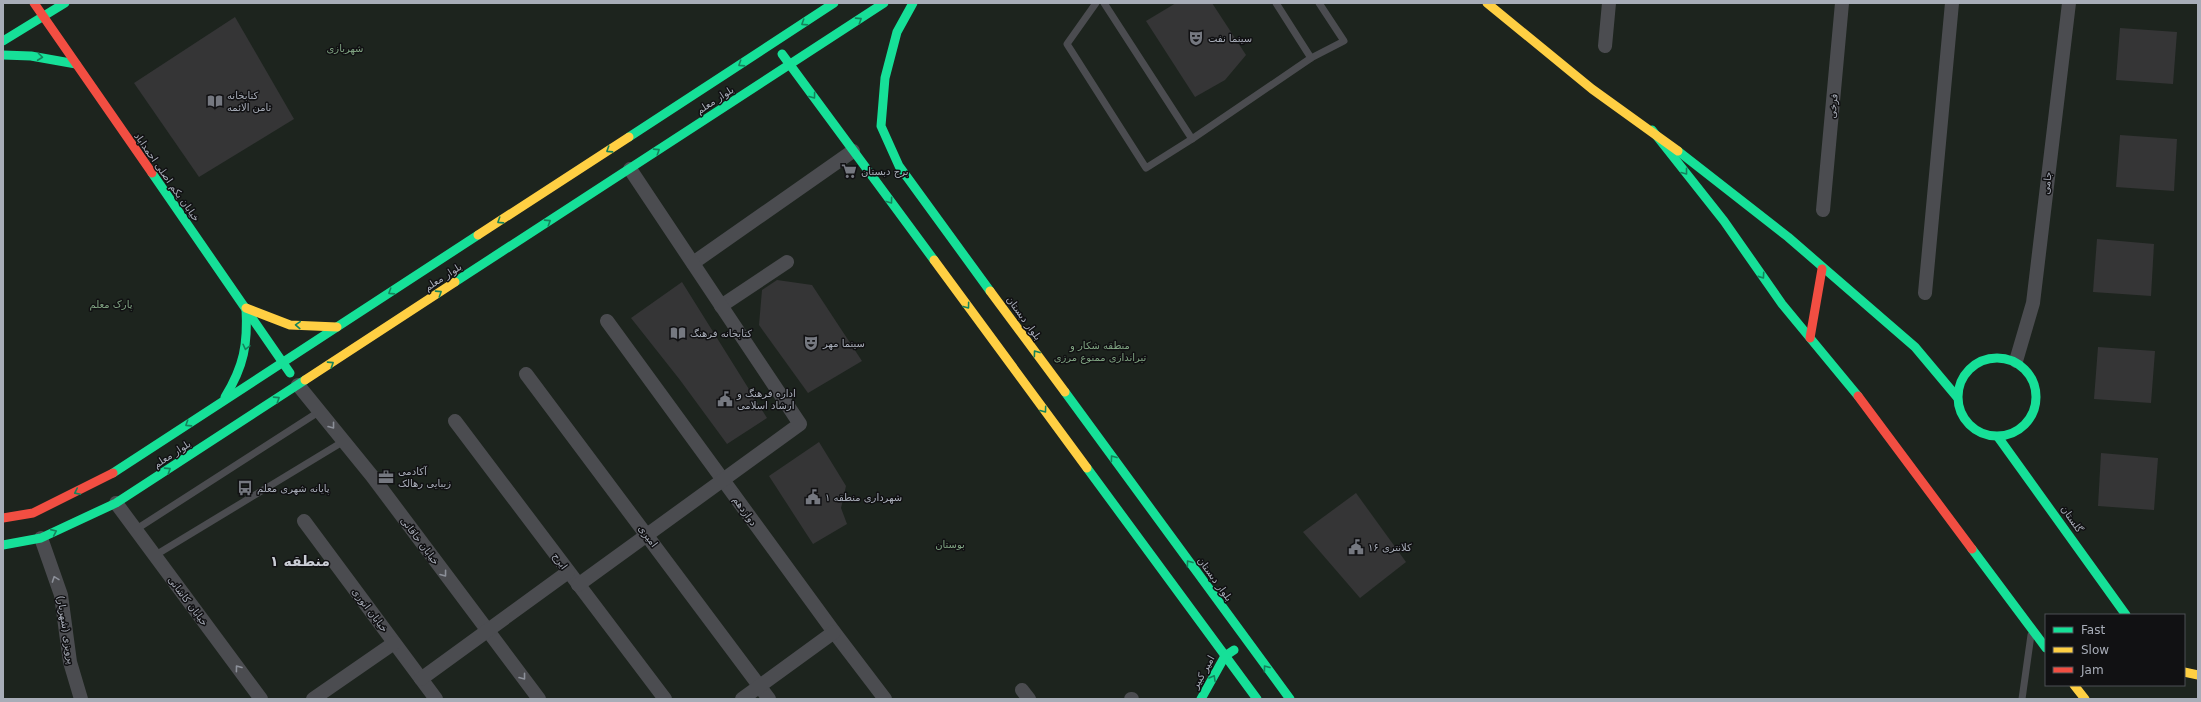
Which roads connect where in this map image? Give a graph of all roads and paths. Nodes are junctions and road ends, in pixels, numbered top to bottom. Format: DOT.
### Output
graph roads {
  1 [pos="34,3"];
  2 [pos="65,3"];
  3 [pos="834,3"];
  4 [pos="884,3"];
  5 [pos="912,3"];
  6 [pos="1096,3"];
  7 [pos="1104,3"];
  8 [pos="1276,3"];
  9 [pos="1319,3"];
  10 [pos="1487,3"];
  11 [pos="1609,3"];
  12 [pos="1842,3"];
  13 [pos="1952,3"];
  14 [pos="2069,3"];
  15 [pos="43,17"];
  16 [pos="3,41"];
  17 [pos="773,42"];
  18 [pos="1605,46"];
  19 [pos="3,55"];
  20 [pos="1311,58"];
  21 [pos="76,64"];
  22 [pos="790,65"];
  23 [pos="1652,130"];
  24 [pos="1192,139"];
  25 [pos="853,151"];
  26 [pos="630,169"];
  27 [pos="1823,210"];
  28 [pos="786,262"];
  29 [pos="693,263"];
  30 [pos="1822,269"];
  31 [pos="1925,293"];
  32 [pos="721,306"];
  33 [pos="246,308"];
  34 [pos="607,321"];
  35 [pos="337,327"];
  36 [pos="1810,338"];
  37 [pos="2016,361"];
  38 [pos="283,363"];
  39 [pos="526,374"];
  40 [pos="298,385"];
  41 [pos="1957,397"];
  42 [pos="221,403"];
  43 [pos="320,411"];
  44 [pos="455,421"];
  45 [pos="1998,437"];
  46 [pos="344,441"];
  47 [pos="723,480"];
  48 [pos="116,503"];
  49 [pos="3,518"];
  50 [pos="304,521"];
  51 [pos="135,530"];
  52 [pos="647,535"];
  53 [pos="41,538"];
  54 [pos="3,546"];
  55 [pos="154,556"];
  56 [pos="568,572"];
  57 [pos="578,585"];
  58 [pos="2125,614"];
  59 [pos="2032,629"];
  60 [pos="486,630"];
  61 [pos="834,632"];
  62 [pos="1246,640"];
  63 [pos="394,643"];
  64 [pos="2045,647"];
  65 [pos="1225,656"];
  66 [pos="2185,672"];
  67 [pos="2198,675"];
  68 [pos="421,679"];
  69 [pos="760,686"];
  70 [pos="2075,686"];
  71 [pos="81,699"];
  72 [pos="261,699"];
  73 [pos="313,699"];
  74 [pos="436,699"];
  75 [pos="539,699"];
  76 [pos="665,699"];
  77 [pos="742,699"];
  78 [pos="769,699"];
  79 [pos="885,699"];
  80 [pos="1201,699"];
  81 [pos="1257,699"];
  82 [pos="1290,699"];
  83 [pos="2022,699"];
  84 [pos="2085,699"];
  1 -- 15 [label="street, خیابان یکم اصلی احمداباد"];
  2 -- 15 [label="street"];
  3 -- 17 [label="street, بلوار معلم, one-way"];
  22 -- 4 [label="street, بلوار معلم, one-way"];
  62 -- 5 [label="street, بلوار دبستان, one-way"];
  6 -- 24 [label="lane"];
  7 -- 24 [label="lane"];
  8 -- 20 [label="lane"];
  9 -- 20 [label="lane"];
  10 -- 23 [label="street"];
  11 -- 18 [label="street"];
  12 -- 27 [label="street, فرخی"];
  13 -- 31 [label="street"];
  14 -- 37 [label="street, جامی"];
  15 -- 16 [label="street"];
  15 -- 21 [label="street, خیابان یکم اصلی احمداباد"];
  17 -- 22 [label="street"];
  17 -- 35 [label="street, بلوار معلم, one-way"];
  19 -- 21 [label="street, one-way"];
  20 -- 24 [label="lane"];
  21 -- 33 [label="street, خیابان یکم اصلی احمداباد"];
  22 -- 25 [label="street, one-way"];
  26 -- 22 [label="street, بلوار معلم, one-way"];
  23 -- 30 [label="street"];
  23 -- 36 [label="street, one-way"];
  25 -- 29 [label="street"];
  25 -- 65 [label="street, one-way"];
  26 -- 29 [label="street"];
  40 -- 26 [label="street, بلوار معلم, one-way"];
  28 -- 32 [label="street"];
  29 -- 32 [label="street"];
  30 -- 36 [label="street"];
  30 -- 41 [label="street"];
  32 -- 47 [label="street"];
  35 -- 33 [label="street, one-way"];
  33 -- 38 [label="street, خیابان یکم اصلی احمداباد"];
  33 -- 42 [label="street, one-way"];
  34 -- 47 [label="street, دوازدهم"];
  35 -- 38 [label="street, بلوار معلم"];
  36 -- 59 [label="street"];
  37 -- 41 [label="street"];
  37 -- 45 [label="street"];
  38 -- 40 [label="street, خیابان یکم اصلی احمداباد"];
  38 -- 42 [label="street, بلوار معلم"];
  39 -- 52 [label="street, امیری"];
  40 -- 43 [label="street, خیابان خاقانی"];
  48 -- 40 [label="street, بلوار معلم, one-way"];
  41 -- 45 [label="street"];
  42 -- 49 [label="street, بلوار معلم, one-way"];
  43 -- 46 [label="street, خیابان خاقانی, one-way"];
  43 -- 51 [label="lane"];
  44 -- 56 [label="street, ایرج"];
  45 -- 58 [label="street, گلستان"];
  46 -- 55 [label="lane"];
  46 -- 60 [label="street, خیابان خاقانی, one-way"];
  47 -- 52 [label="street"];
  47 -- 61 [label="street, دوازدهم"];
  48 -- 51 [label="street, خیابان کاشانی"];
  53 -- 48 [label="street, بلوار معلم, one-way"];
  50 -- 63 [label="street, خیابان انوری"];
  51 -- 55 [label="street, خیابان کاشانی"];
  52 -- 57 [label="street"];
  52 -- 69 [label="street, امیری"];
  53 -- 54 [label="street, بلوار معلم"];
  71 -- 53 [label="street, پرویزی (شهریار), one-way"];
  72 -- 55 [label="street, خیابان کاشانی, one-way"];
  56 -- 57 [label="street, ایرج"];
  56 -- 60 [label="street"];
  57 -- 76 [label="street, ایرج"];
  59 -- 64 [label="street"];
  59 -- 83 [label="lane"];
  60 -- 68 [label="street"];
  60 -- 75 [label="street, خیابان خاقانی, one-way"];
  61 -- 69 [label="street"];
  61 -- 79 [label="street, دوازدهم"];
  62 -- 65 [label="street"];
  82 -- 62 [label="street, بلوار دبستان, one-way"];
  63 -- 68 [label="street, خیابان انوری"];
  63 -- 73 [label="street"];
  80 -- 65 [label="street, امیر کبیر, one-way"];
  65 -- 81 [label="street"];
  66 -- 67 [label="street"];
  68 -- 74 [label="street, خیابان انوری"];
  69 -- 77 [label="street"];
  69 -- 78 [label="street, امیری"];
  70 -- 84 [label="street"];
}
